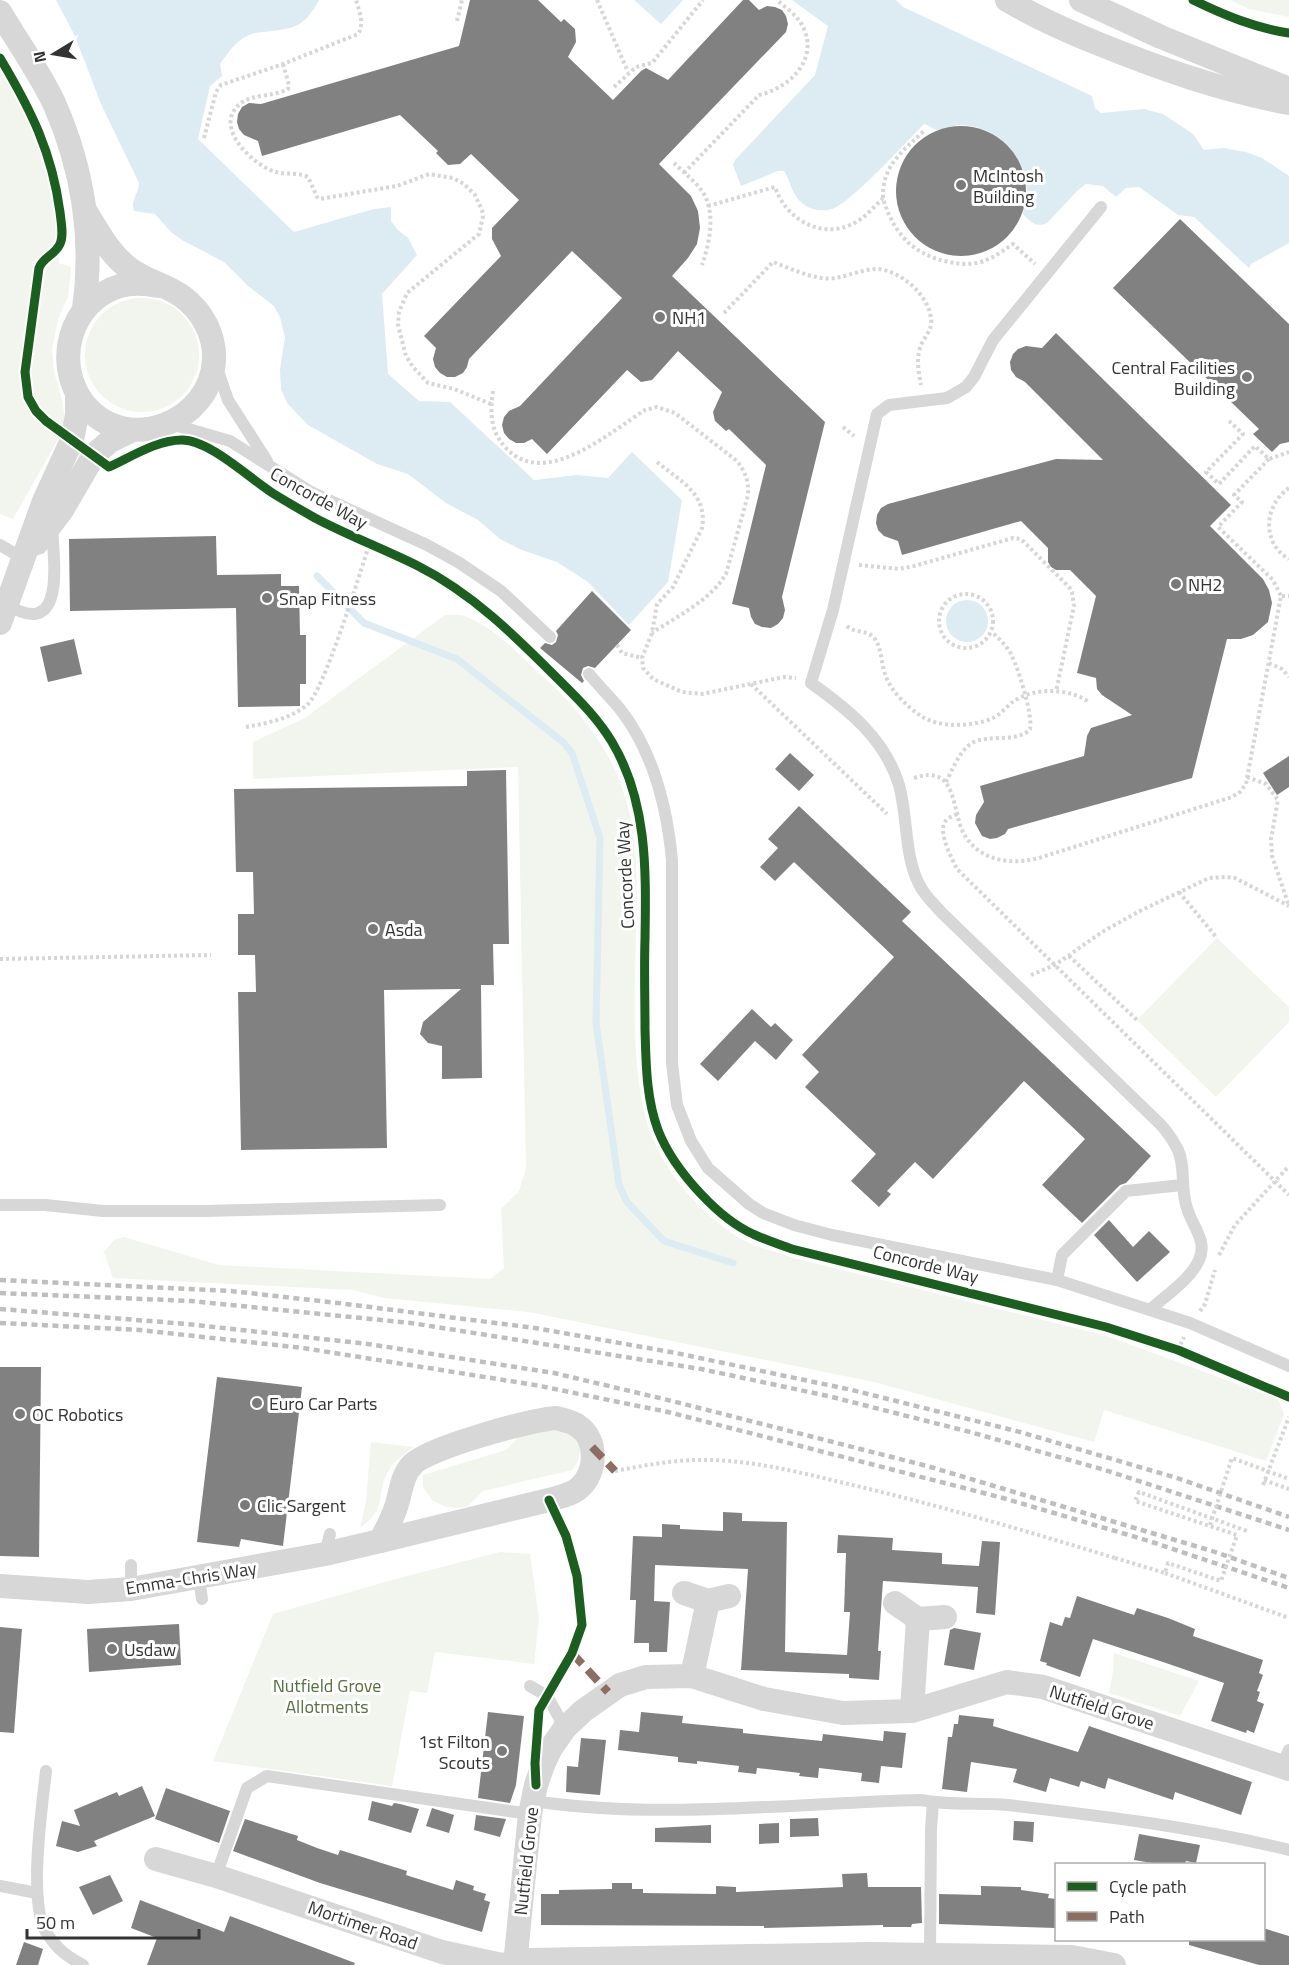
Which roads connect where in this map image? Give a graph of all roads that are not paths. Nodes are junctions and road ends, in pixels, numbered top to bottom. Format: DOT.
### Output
graph roads {
  1 [pos="1007,0"];
  2 [pos="1082,0"];
  3 [pos="0,12"];
  4 [pos="1289,89"];
  5 [pos="1289,103"];
  6 [pos="1101,207"];
  7 [pos="86,212"];
  8 [pos="160,286"];
  9 [pos="84,309"];
  10 [pos="214,359"];
  11 [pos="77,395"];
  12 [pos="171,424"];
  13 [pos="133,430"];
  14 [pos="269,465"];
  15 [pos="51,524"];
  16 [pos="0,545"];
  17 [pos="24,559"];
  18 [pos="3,614"];
  19 [pos="550,637"];
  20 [pos="589,674"];
  21 [pos="1182,1185"];
  22 [pos="0,1205"];
  23 [pos="440,1205"];
  24 [pos="1057,1280"];
  25 [pos="1150,1309"];
  26 [pos="1289,1366"];
  27 [pos="397,1504"];
  28 [pos="444,1526"];
  29 [pos="380,1541"];
  30 [pos="131,1564"];
  31 [pos="0,1586"];
  32 [pos="131,1589"];
  33 [pos="684,1593"];
  34 [pos="895,1603"];
  35 [pos="945,1617"];
  36 [pos="918,1619"];
  37 [pos="692,1676"];
  38 [pos="530,1686"];
  39 [pos="912,1710"];
  40 [pos="565,1728"];
  41 [pos="1286,1762"];
  42 [pos="46,1771"];
  43 [pos="933,1802"];
  44 [pos="532,1807"];
  45 [pos="1289,1850"];
  46 [pos="156,1859"];
  47 [pos="216,1876"];
  48 [pos="0,1886"];
  49 [pos="37,1893"];
  50 [pos="930,1955"];
  51 [pos="979,1960"];
  52 [pos="515,1964"];
  53 [pos="83,1965"];
  54 [pos="1114,1965"];
  1 -- 5 [label="street"];
  2 -- 4 [label="street"];
  3 -- 7 [label="street"];
  6 -- 21 [label="lane"];
  7 -- 8 [label="street"];
  7 -- 9 [label="street"];
  8 -- 9 [label="street"];
  8 -- 10 [label="street"];
  9 -- 11 [label="street"];
  10 -- 12 [label="street"];
  10 -- 14 [label="lane"];
  11 -- 13 [label="street"];
  11 -- 17 [label="street"];
  12 -- 13 [label="street"];
  12 -- 14 [label="lane"];
  13 -- 15 [label="street"];
  14 -- 19 [label="lane"];
  15 -- 17 [label="street"];
  15 -- 18 [label="lane"];
  16 -- 17 [label="lane"];
  17 -- 18 [label="street"];
  20 -- 24 [label="lane"];
  21 -- 24 [label="lane"];
  21 -- 25 [label="lane"];
  22 -- 23 [label="lane"];
  24 -- 25 [label="lane"];
  25 -- 26 [label="lane"];
  27 -- 28 [label="street"];
  27 -- 28 [label="street, Emma-Chris Way"];
  27 -- 29 [label="street, Emma-Chris Way"];
  28 -- 29 [label="street, Emma-Chris Way"];
  29 -- 32 [label="street, Emma-Chris Way"];
  30 -- 32 [label="lane"];
  31 -- 32 [label="street, Emma-Chris Way"];
  33 -- 37 [label="street"];
  34 -- 36 [label="street"];
  35 -- 36 [label="street"];
  36 -- 39 [label="street"];
  37 -- 39 [label="street, Nutfield Grove"];
  37 -- 40 [label="street, Nutfield Grove"];
  38 -- 40 [label="lane"];
  39 -- 41 [label="street, Nutfield Grove"];
  40 -- 44 [label="street, Nutfield Grove"];
  42 -- 49 [label="lane"];
  43 -- 44 [label="lane"];
  43 -- 45 [label="lane"];
  43 -- 50 [label="lane"];
  44 -- 47 [label="lane"];
  44 -- 52 [label="street, Nutfield Grove"];
  46 -- 47 [label="street, Mortimer Road"];
  47 -- 52 [label="street, Mortimer Road"];
  48 -- 49 [label="lane"];
  49 -- 53 [label="lane"];
  50 -- 51 [label="street, Mortimer Road"];
  50 -- 52 [label="street, Mortimer Road"];
  51 -- 54 [label="street, Mortimer Road"];
}
